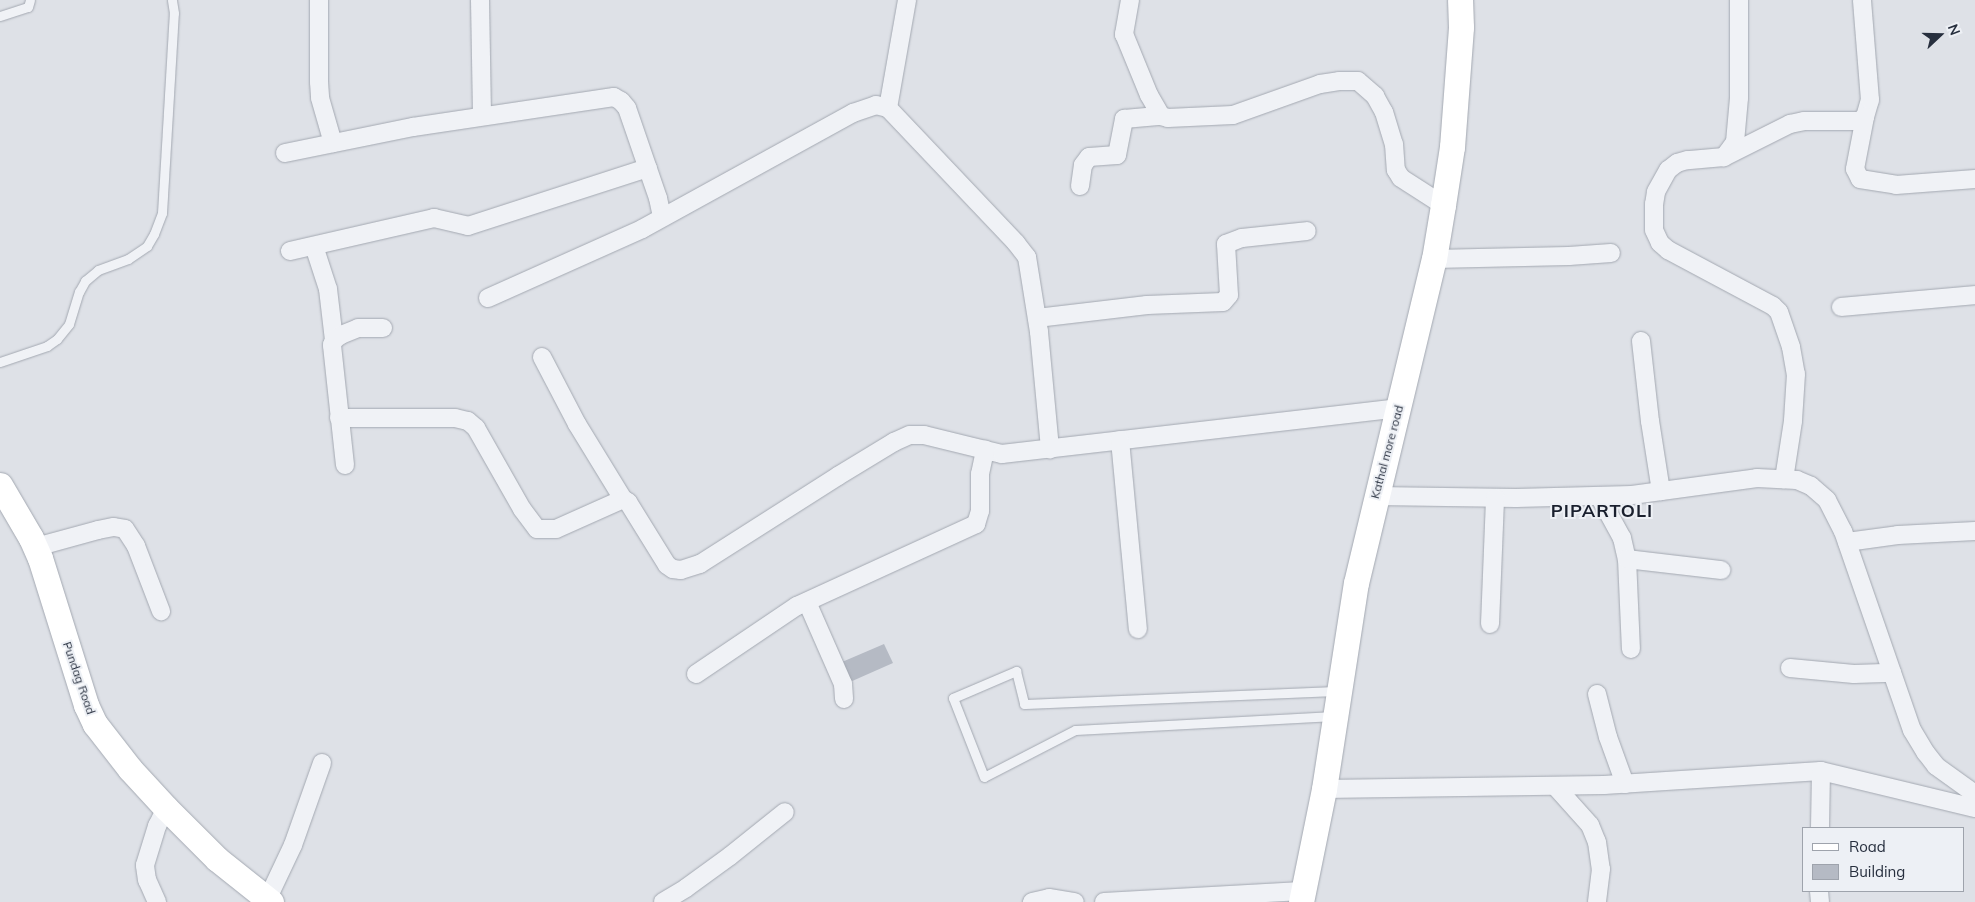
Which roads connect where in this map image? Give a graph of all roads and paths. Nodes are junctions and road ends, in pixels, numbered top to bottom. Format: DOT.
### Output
graph roads {
  1 [pos="30,0"];
  2 [pos="172,0"];
  3 [pos="319,0"];
  4 [pos="480,0"];
  5 [pos="907,0"];
  6 [pos="1130,0"];
  7 [pos="1460,0"];
  8 [pos="1739,0"];
  9 [pos="1862,0"];
  10 [pos="0,16"];
  11 [pos="888,108"];
  12 [pos="482,116"];
  13 [pos="1161,116"];
  14 [pos="1865,117"];
  15 [pos="333,143"];
  16 [pos="285,153"];
  17 [pos="1724,157"];
  18 [pos="648,168"];
  19 [pos="1975,179"];
  20 [pos="1080,186"];
  21 [pos="1443,205"];
  22 [pos="662,218"];
  23 [pos="1307,231"];
  24 [pos="314,246"];
  25 [pos="290,251"];
  26 [pos="1611,253"];
  27 [pos="1434,259"];
  28 [pos="1975,295"];
  29 [pos="488,298"];
  30 [pos="1841,307"];
  31 [pos="1038,318"];
  32 [pos="383,328"];
  33 [pos="334,340"];
  34 [pos="1641,341"];
  35 [pos="542,356"];
  36 [pos="0,362"];
  37 [pos="1399,408"];
  38 [pos="339,418"];
  39 [pos="1120,440"];
  40 [pos="1050,449"];
  41 [pos="985,450"];
  42 [pos="345,465"];
  43 [pos="1784,479"];
  44 [pos="0,485"];
  45 [pos="1661,492"];
  46 [pos="1375,496"];
  47 [pos="1599,496"];
  48 [pos="1495,498"];
  49 [pos="623,500"];
  50 [pos="1975,531"];
  51 [pos="1847,542"];
  52 [pos="36,547"];
  53 [pos="1627,559"];
  54 [pos="1721,570"];
  55 [pos="807,602"];
  56 [pos="161,611"];
  57 [pos="1490,624"];
  58 [pos="1138,628"];
  59 [pos="1631,649"];
  60 [pos="1790,668"];
  61 [pos="1892,673"];
  62 [pos="696,674"];
  63 [pos="1340,691"];
  64 [pos="1597,694"];
  65 [pos="844,699"];
  66 [pos="1336,716"];
  67 [pos="322,763"];
  68 [pos="1822,770"];
  69 [pos="1625,784"];
  70 [pos="1555,786"];
  71 [pos="1324,789"];
  72 [pos="1975,794"];
  73 [pos="166,808"];
  74 [pos="1975,808"];
  75 [pos="784,812"];
  76 [pos="1820,827"];
  77 [pos="1301,897"];
  78 [pos="269,901"];
  79 [pos="157,902"];
  80 [pos="663,902"];
  81 [pos="1032,902"];
  82 [pos="1076,902"];
  83 [pos="1104,902"];
  84 [pos="1597,902"];
  1 -- 10 [label="lane"];
  2 -- 36 [label="lane"];
  3 -- 15 [label="street"];
  4 -- 12 [label="street"];
  5 -- 11 [label="street"];
  6 -- 13 [label="street"];
  7 -- 21 [label="main road, Kathal more road"];
  8 -- 17 [label="street"];
  9 -- 14 [label="street"];
  11 -- 22 [label="street"];
  11 -- 31 [label="street"];
  12 -- 15 [label="street"];
  12 -- 18 [label="street"];
  13 -- 20 [label="street"];
  13 -- 21 [label="street"];
  14 -- 17 [label="street"];
  14 -- 19 [label="street"];
  15 -- 16 [label="street"];
  17 -- 43 [label="street"];
  18 -- 22 [label="street"];
  18 -- 24 [label="street"];
  21 -- 27 [label="main road, Kathal more road"];
  22 -- 29 [label="street"];
  23 -- 31 [label="street"];
  24 -- 25 [label="street"];
  24 -- 33 [label="street"];
  26 -- 27 [label="street"];
  27 -- 37 [label="main road, Kathal more road"];
  28 -- 30 [label="street"];
  31 -- 40 [label="street"];
  32 -- 33 [label="street"];
  33 -- 38 [label="street"];
  34 -- 45 [label="street"];
  35 -- 49 [label="street"];
  37 -- 39 [label="street"];
  37 -- 46 [label="main road, Kathal more road"];
  38 -- 42 [label="street"];
  38 -- 49 [label="street"];
  39 -- 40 [label="street"];
  39 -- 58 [label="street"];
  40 -- 41 [label="street"];
  41 -- 49 [label="street"];
  41 -- 55 [label="street"];
  43 -- 45 [label="street"];
  43 -- 51 [label="street"];
  44 -- 52 [label="main road, Pundag Road"];
  45 -- 47 [label="street"];
  46 -- 48 [label="street"];
  46 -- 63 [label="main road, Kathal more road"];
  47 -- 48 [label="street"];
  47 -- 53 [label="street"];
  48 -- 57 [label="street"];
  50 -- 51 [label="street"];
  51 -- 61 [label="street"];
  52 -- 56 [label="street"];
  52 -- 73 [label="main road, Pundag Road"];
  53 -- 54 [label="street"];
  53 -- 59 [label="street"];
  55 -- 62 [label="street"];
  55 -- 65 [label="street"];
  60 -- 61 [label="street"];
  61 -- 72 [label="street"];
  63 -- 66 [label="main road, Kathal more road"];
  63 -- 66 [label="lane"];
  64 -- 69 [label="street"];
  66 -- 71 [label="main road, Kathal more road"];
  67 -- 78 [label="street"];
  68 -- 69 [label="street"];
  68 -- 74 [label="street"];
  68 -- 76 [label="street"];
  69 -- 70 [label="street"];
  70 -- 71 [label="street"];
  70 -- 84 [label="street"];
  71 -- 77 [label="main road, Kathal more road"];
  73 -- 78 [label="main road, Pundag Road"];
  73 -- 79 [label="street"];
  75 -- 80 [label="street"];
  77 -- 83 [label="street"];
  81 -- 82 [label="street"];
}
